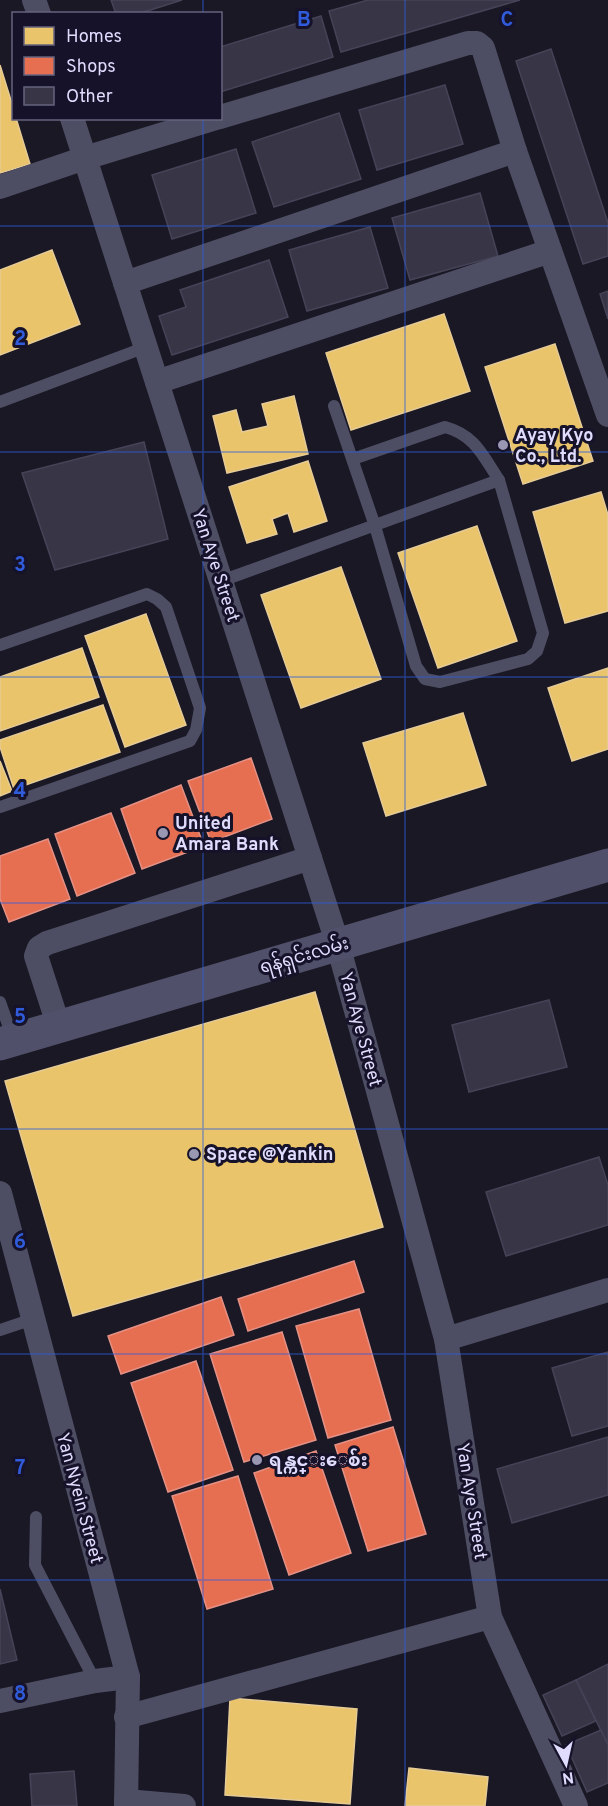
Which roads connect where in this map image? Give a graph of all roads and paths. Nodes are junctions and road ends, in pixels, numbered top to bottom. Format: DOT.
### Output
graph roads {
  1 [pos="222,116"];
  2 [pos="73,120"];
  3 [pos="209,120"];
  4 [pos="515,152"];
  5 [pos="85,158"];
  6 [pos="0,187"];
  7 [pos="550,251"];
  8 [pos="125,283"];
  9 [pos="146,347"];
  10 [pos="157,382"];
  11 [pos="0,402"];
  12 [pos="334,406"];
  13 [pos="608,415"];
  14 [pos="353,459"];
  15 [pos="499,480"];
  16 [pos="375,526"];
  17 [pos="221,581"];
  18 [pos="0,645"];
  19 [pos="0,807"];
  20 [pos="310,858"];
  21 [pos="608,865"];
  22 [pos="338,945"];
  23 [pos="0,1002"];
  24 [pos="59,1027"];
  25 [pos="7,1042"];
  26 [pos="0,1193"];
  27 [pos="608,1290"];
  28 [pos="33,1318"];
  29 [pos="0,1330"];
  30 [pos="446,1339"];
  31 [pos="36,1517"];
  32 [pos="490,1617"];
  33 [pos="128,1677"];
  34 [pos="95,1681"];
  35 [pos="0,1701"];
  36 [pos="126,1717"];
  37 [pos="126,1803"];
  38 [pos="184,1806"];
  39 [pos="576,1806"];
  1 -- 4 [label="street"];
  2 -- 5 [label="street, Yan Aye Street"];
  3 -- 5 [label="street"];
  4 -- 7 [label="street"];
  4 -- 8 [label="street"];
  5 -- 6 [label="street"];
  5 -- 8 [label="street, Yan Aye Street"];
  7 -- 10 [label="street"];
  7 -- 13 [label="street"];
  8 -- 9 [label="street, Yan Aye Street"];
  9 -- 10 [label="street, Yan Aye Street"];
  9 -- 11 [label="lane"];
  10 -- 17 [label="street, Yan Aye Street"];
  12 -- 14 [label="lane"];
  14 -- 15 [label="lane"];
  14 -- 16 [label="lane"];
  15 -- 16 [label="lane"];
  15 -- 16 [label="lane"];
  16 -- 17 [label="lane"];
  17 -- 20 [label="street, Yan Aye Street"];
  18 -- 19 [label="lane"];
  20 -- 22 [label="street, Yan Aye Street"];
  20 -- 24 [label="street"];
  21 -- 22 [label="main road, ရန်ရှင်းလမ်း"];
  22 -- 24 [label="main road, ရန်ရှင်းလမ်း"];
  22 -- 30 [label="street, Yan Aye Street"];
  23 -- 25 [label="lane"];
  24 -- 25 [label="main road, ရန်ရှင်းလမ်း"];
  26 -- 28 [label="street, Yan Nyein Street"];
  27 -- 30 [label="street"];
  28 -- 29 [label="lane"];
  28 -- 33 [label="street, Yan Nyein Street"];
  30 -- 32 [label="street, Yan Aye Street"];
  31 -- 34 [label="lane"];
  32 -- 36 [label="street"];
  32 -- 39 [label="street, Yan Aye Street"];
  33 -- 34 [label="street"];
  33 -- 36 [label="street, Yan Nyein Street"];
  34 -- 35 [label="street"];
  36 -- 37 [label="street, Yan Nyein Street"];
  37 -- 38 [label="street"];
}
